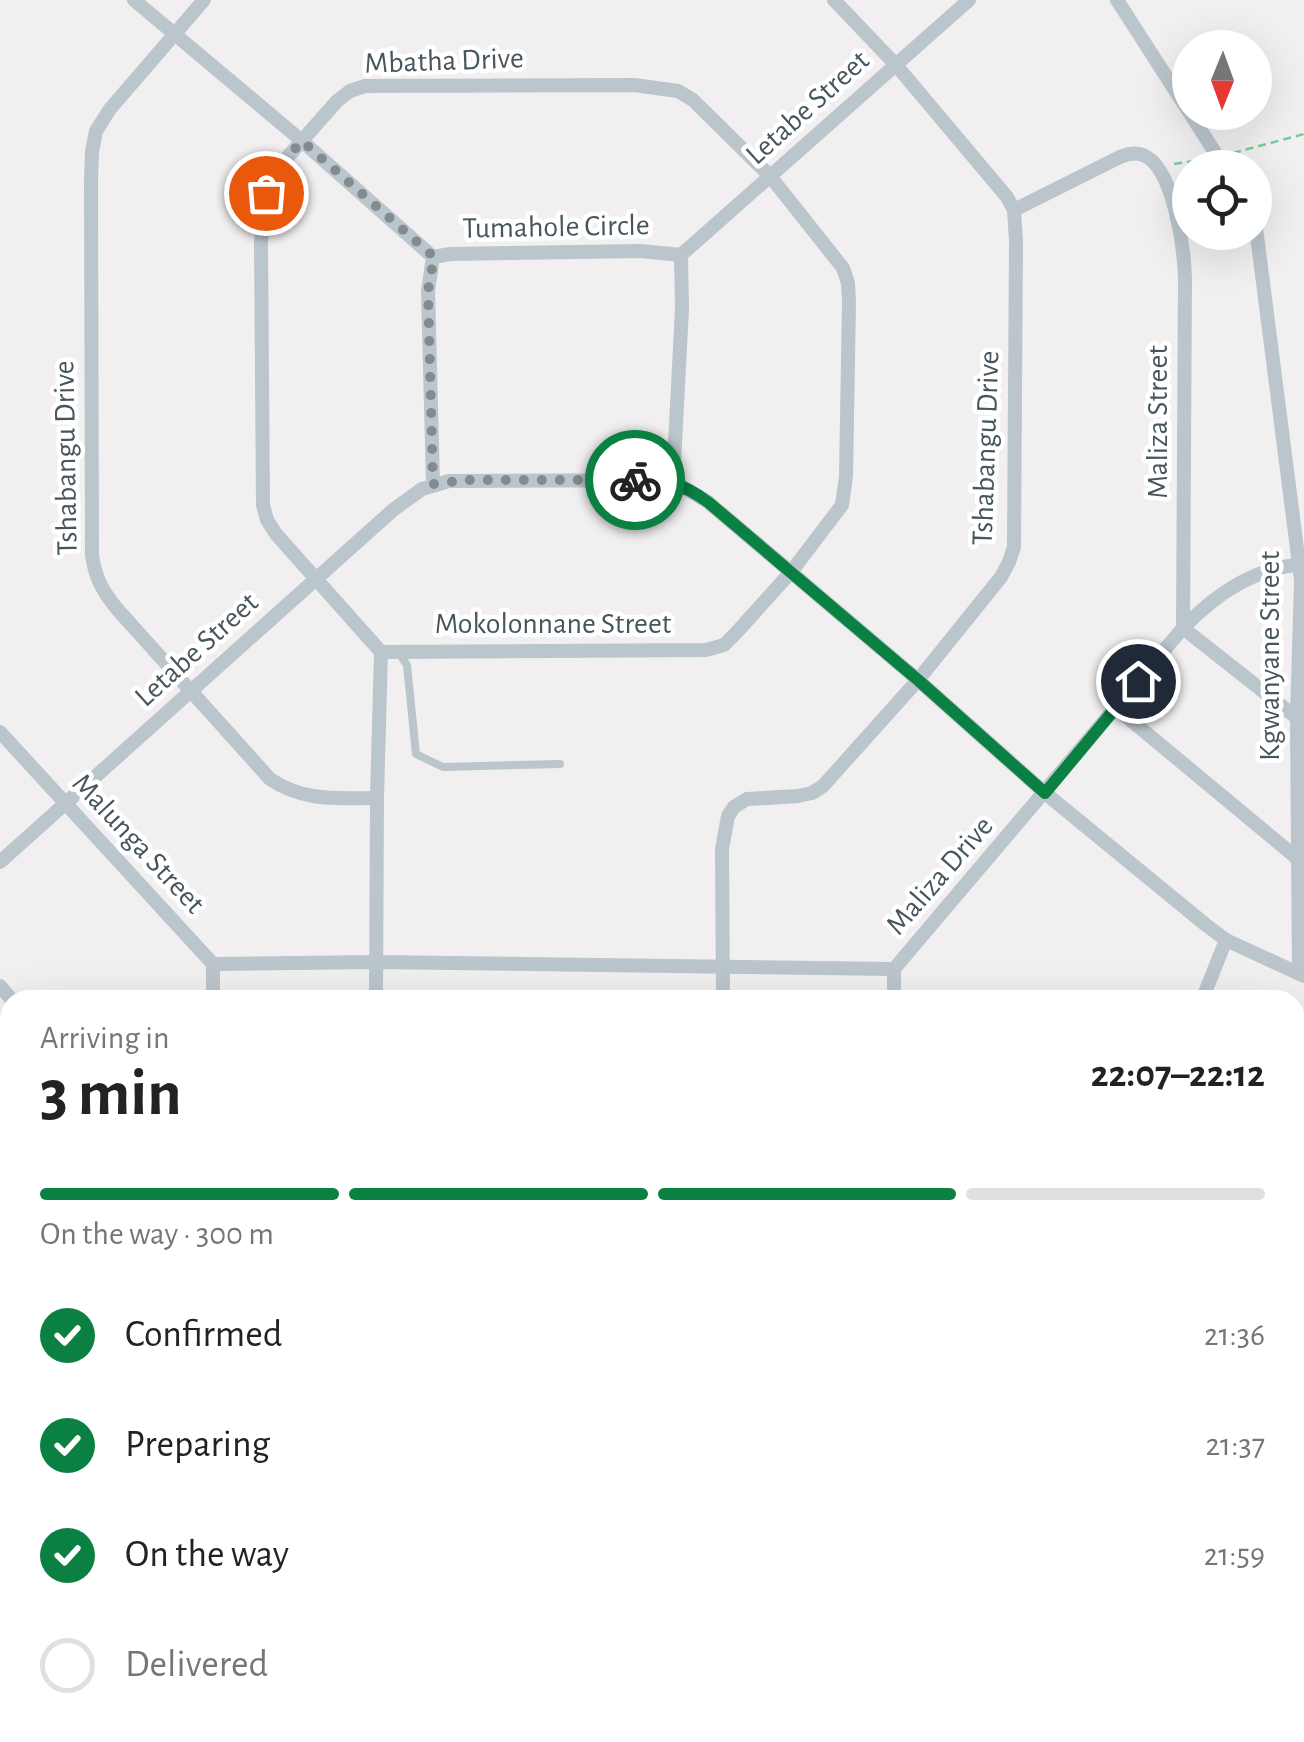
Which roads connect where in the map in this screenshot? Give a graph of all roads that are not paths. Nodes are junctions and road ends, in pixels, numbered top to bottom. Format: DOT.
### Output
graph roads {
  1 [pos="134,0"];
  2 [pos="204,0"];
  3 [pos="834,0"];
  4 [pos="969,0"];
  5 [pos="1117,0"];
  6 [pos="175,35"];
  7 [pos="896,65"];
  8 [pos="302,141"];
  9 [pos="1213,150"];
  10 [pos="770,176"];
  11 [pos="1014,210"];
  12 [pos="1259,250"];
  13 [pos="681,255"];
  14 [pos="434,257"];
  15 [pos="672,482"];
  16 [pos="433,484"];
  17 [pos="1302,564"];
  18 [pos="792,572"];
  19 [pos="315,579"];
  20 [pos="1183,628"];
  21 [pos="724,645"];
  22 [pos="381,652"];
  23 [pos="398,652"];
  24 [pos="918,680"];
  25 [pos="190,692"];
  26 [pos="1116,707"];
  27 [pos="1297,718"];
  28 [pos="0,732"];
  29 [pos="560,764"];
  30 [pos="1045,793"];
  31 [pos="376,798"];
  32 [pos="64,804"];
  33 [pos="1298,859"];
  34 [pos="0,862"];
  35 [pos="1302,877"];
  36 [pos="1226,940"];
  37 [pos="376,962"];
  38 [pos="214,964"];
  39 [pos="722,967"];
  40 [pos="894,969"];
  41 [pos="1302,975"];
  42 [pos="213,990"];
  43 [pos="376,990"];
  44 [pos="723,990"];
  45 [pos="894,990"];
  46 [pos="1206,990"];
  1 -- 6 [label="street"];
  2 -- 6 [label="street, Tshabangu Drive"];
  3 -- 7 [label="street"];
  4 -- 7 [label="street, Letabe Street"];
  5 -- 9 [label="street"];
  6 -- 8 [label="street"];
  6 -- 25 [label="street, Tshabangu Drive"];
  7 -- 10 [label="street, Letabe Street"];
  7 -- 11 [label="street"];
  8 -- 10 [label="street, Mbatha Drive"];
  8 -- 14 [label="street"];
  8 -- 19 [label="street, Mbatha Drive"];
  10 -- 13 [label="street, Letabe Street"];
  10 -- 18 [label="street, Mbatha Drive"];
  11 -- 20 [label="street, Maliza Street"];
  11 -- 24 [label="street, Tshabangu Drive"];
  12 -- 17 [label="street, Kgwanyane Street"];
  13 -- 14 [label="street, Tumahole Circle"];
  13 -- 15 [label="street, Tumahole Circle"];
  14 -- 16 [label="street, Tumahole Circle"];
  15 -- 16 [label="street"];
  15 -- 18 [label="street"];
  16 -- 19 [label="street, Letabe Street"];
  17 -- 20 [label="street"];
  17 -- 27 [label="street, Kgwanyane Street"];
  18 -- 21 [label="street, Mbatha Drive"];
  18 -- 24 [label="street"];
  19 -- 22 [label="street, Mbatha Drive"];
  19 -- 25 [label="street, Letabe Street"];
  20 -- 26 [label="street"];
  20 -- 27 [label="street"];
  21 -- 23 [label="street, Mokolonnane Street"];
  22 -- 23 [label="street, Mokolonnane Street"];
  22 -- 31 [label="street"];
  23 -- 29 [label="lane"];
  24 -- 30 [label="street"];
  24 -- 39 [label="street, Tshabangu Drive"];
  25 -- 31 [label="street, Tshabangu Drive"];
  25 -- 32 [label="street, Letabe Street"];
  26 -- 30 [label="street"];
  26 -- 33 [label="street"];
  27 -- 33 [label="street, Kgwanyane Street"];
  28 -- 32 [label="street, Malunga Street"];
  30 -- 36 [label="street"];
  30 -- 40 [label="street, Maliza Drive"];
  31 -- 37 [label="street"];
  32 -- 34 [label="street, Letabe Street"];
  32 -- 38 [label="street, Malunga Street"];
  33 -- 35 [label="street, Kgwanyane Street"];
  35 -- 41 [label="street, Kgwanyane Street"];
  36 -- 41 [label="street"];
  36 -- 46 [label="street"];
  37 -- 38 [label="street"];
  37 -- 39 [label="street"];
  37 -- 43 [label="street"];
  38 -- 42 [label="street"];
  39 -- 40 [label="street"];
  39 -- 44 [label="street, Tshabangu Drive"];
  40 -- 45 [label="street, Maliza Drive"];
}
